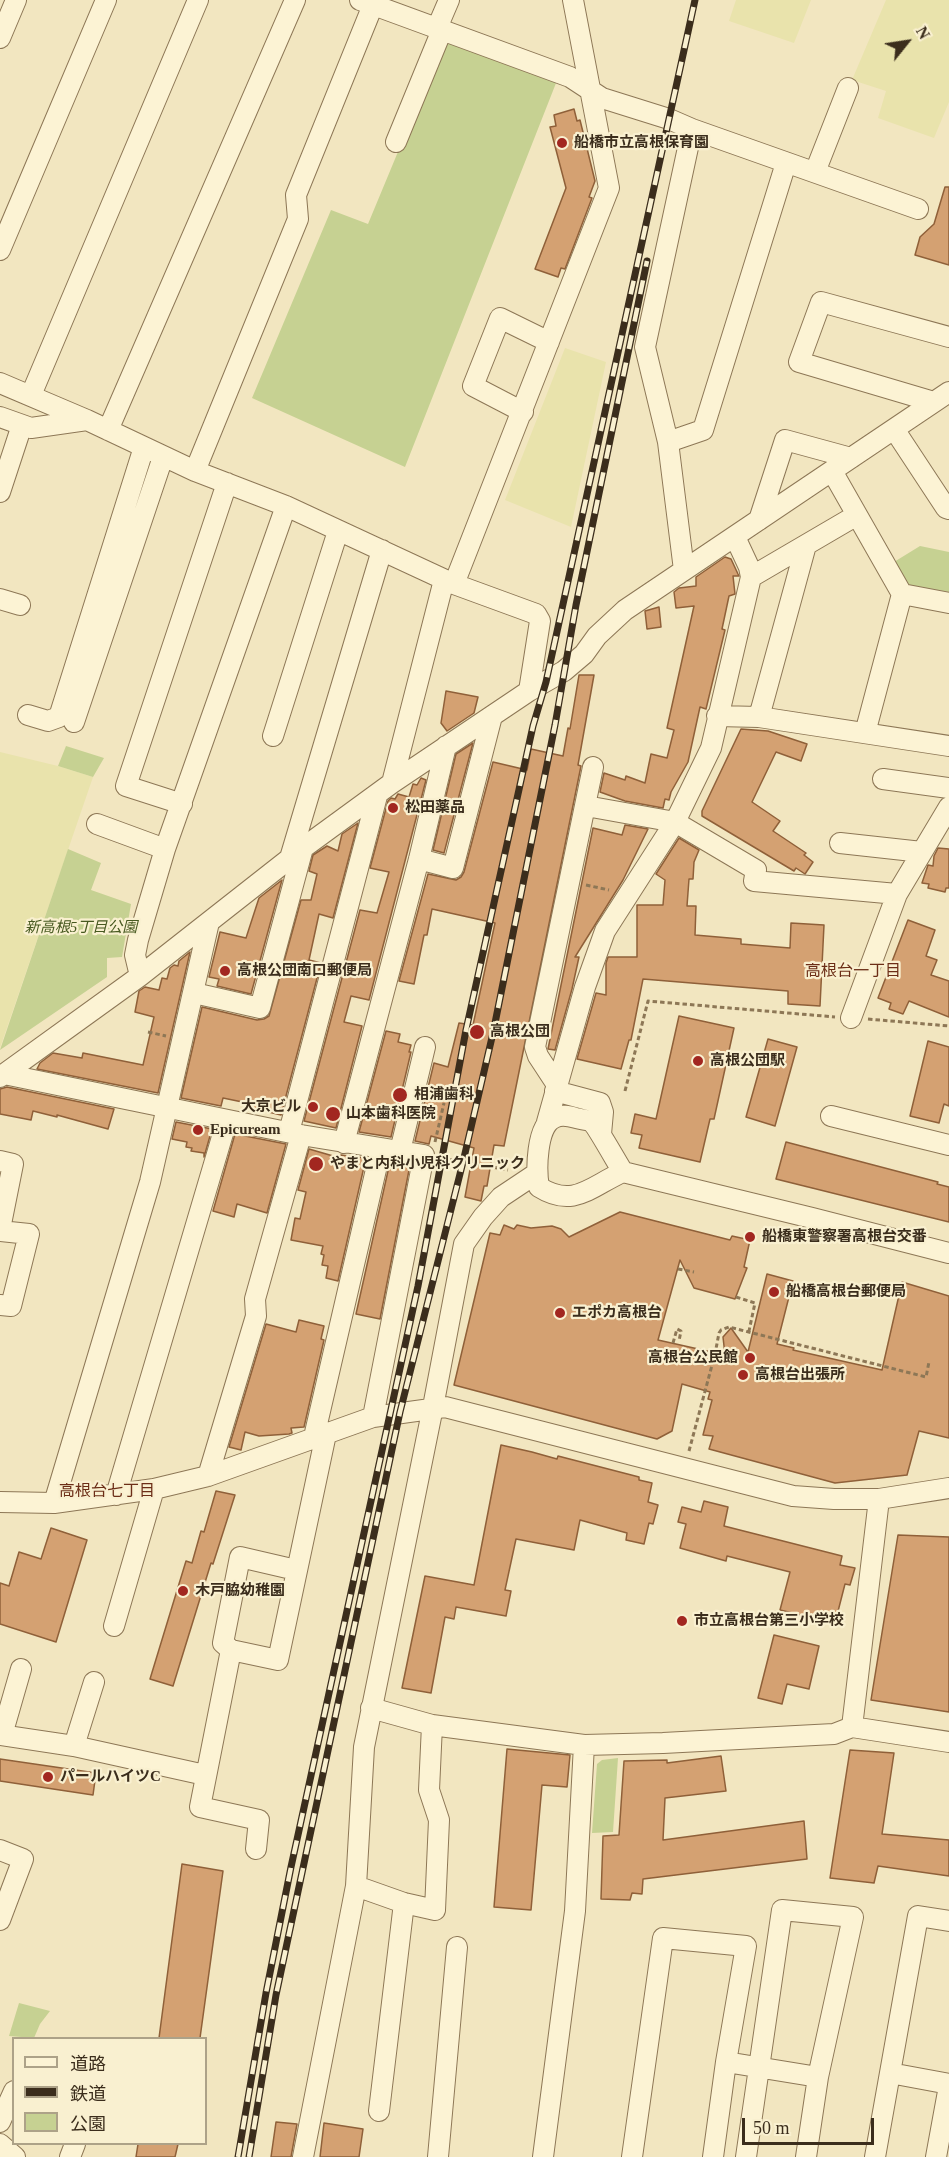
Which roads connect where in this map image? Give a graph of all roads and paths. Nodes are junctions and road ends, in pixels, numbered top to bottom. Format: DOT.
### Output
graph roads {
  1 [pos="16,0"];
  2 [pos="106,0"];
  3 [pos="198,0"];
  4 [pos="295,0"];
  5 [pos="448,0"];
  6 [pos="573,0"];
  7 [pos="369,2"];
  8 [pos="439,29"];
  9 [pos="0,38"];
  10 [pos="848,88"];
  11 [pos="589,89"];
  12 [pos="692,129"];
  13 [pos="396,142"];
  14 [pos="786,163"];
  15 [pos="815,172"];
  16 [pos="918,209"];
  17 [pos="0,250"];
  18 [pos="949,337"];
  19 [pos="549,342"];
  20 [pos="0,382"];
  21 [pos="31,395"];
  22 [pos="941,397"];
  23 [pos="523,412"];
  24 [pos="0,417"];
  25 [pos="87,420"];
  26 [pos="22,425"];
  27 [pos="894,429"];
  28 [pos="108,430"];
  29 [pos="668,442"];
  30 [pos="144,447"];
  31 [pos="164,457"];
  32 [pos="851,458"];
  33 [pos="195,471"];
  34 [pos="832,471"];
  35 [pos="227,483"];
  36 [pos="0,492"];
  37 [pos="286,506"];
  38 [pos="949,508"];
  39 [pos="857,514"];
  40 [pos="759,520"];
  41 [pos="338,531"];
  42 [pos="735,537"];
  43 [pos="806,545"];
  44 [pos="382,550"];
  45 [pos="684,570"];
  46 [pos="751,578"];
  47 [pos="449,582"];
  48 [pos="902,594"];
  49 [pos="0,599"];
  50 [pos="949,603"];
  51 [pos="20,605"];
  52 [pos="529,691"];
  53 [pos="28,715"];
  54 [pos="492,716"];
  55 [pos="717,716"];
  56 [pos="759,717"];
  57 [pos="74,722"];
  58 [pos="865,733"];
  59 [pos="273,736"];
  60 [pos="446,746"];
  61 [pos="949,746"];
  62 [pos="593,767"];
  63 [pos="883,779"];
  64 [pos="949,788"];
  65 [pos="384,790"];
  66 [pos="182,804"];
  67 [pos="586,806"];
  68 [pos="949,807"];
  69 [pos="675,822"];
  70 [pos="97,825"];
  71 [pos="840,843"];
  72 [pos="165,849"];
  73 [pos="922,852"];
  74 [pos="296,853"];
  75 [pos="419,859"];
  76 [pos="570,882"];
  77 [pos="628,894"];
  78 [pos="897,894"];
  79 [pos="209,922"];
  80 [pos="140,976"];
  81 [pos="194,993"];
  82 [pos="850,1018"];
  83 [pos="949,1026"];
  84 [pos="425,1047"];
  85 [pos="2,1076"];
  86 [pos="556,1088"];
  87 [pos="625,1091"];
  88 [pos="444,1103"];
  89 [pos="166,1108"];
  90 [pos="831,1116"];
  91 [pos="227,1120"];
  92 [pos="548,1122"];
  93 [pos="295,1134"];
  94 [pos="604,1142"];
  95 [pos="344,1143"];
  96 [pos="949,1145"];
  97 [pos="381,1148"];
  98 [pos="400,1151"];
  99 [pos="428,1155"];
  100 [pos="0,1161"];
  101 [pos="614,1176"];
  102 [pos="514,1180"];
  103 [pos="538,1180"];
  104 [pos="0,1230"];
  105 [pos="949,1253"];
  106 [pos="678,1269"];
  107 [pos="694,1272"];
  108 [pos="736,1297"];
  109 [pos="0,1305"];
  110 [pos="749,1331"];
  111 [pos="679,1341"];
  112 [pos="673,1343"];
  113 [pos="699,1351"];
  114 [pos="824,1351"];
  115 [pos="715,1354"];
  116 [pos="822,1357"];
  117 [pos="930,1362"];
  118 [pos="433,1407"];
  119 [pos="373,1418"];
  120 [pos="320,1436"];
  121 [pos="688,1455"];
  122 [pos="208,1476"];
  123 [pos="949,1488"];
  124 [pos="154,1489"];
  125 [pos="116,1495"];
  126 [pos="879,1499"];
  127 [pos="0,1502"];
  128 [pos="54,1503"];
  129 [pos="296,1570"];
  130 [pos="114,1626"];
  131 [pos="231,1650"];
  132 [pos="21,1669"];
  133 [pos="94,1682"];
  134 [pos="370,1708"];
  135 [pos="432,1725"];
  136 [pos="852,1727"];
  137 [pos="1,1735"];
  138 [pos="949,1742"];
  139 [pos="584,1745"];
  140 [pos="74,1746"];
  141 [pos="205,1775"];
  142 [pos="255,1849"];
  143 [pos="0,1850"];
  144 [pos="356,1887"];
  145 [pos="404,1903"];
  146 [pos="0,1920"];
  147 [pos="949,1921"];
  148 [pos="457,1947"];
  149 [pos="726,2062"];
  150 [pos="760,2067"];
  151 [pos="890,2073"];
  152 [pos="818,2077"];
  153 [pos="949,2085"];
  154 [pos="12,2095"];
  155 [pos="379,2111"];
  156 [pos="0,2122"];
  157 [pos="0,2144"];
  158 [pos="15,2157"];
  159 [pos="303,2157"];
  160 [pos="438,2157"];
  161 [pos="543,2157"];
  162 [pos="632,2157"];
  163 [pos="713,2157"];
  164 [pos="746,2157"];
  165 [pos="806,2157"];
  166 [pos="875,2157"];
  167 [pos="936,2157"];
  1 -- 9 [label="street"];
  2 -- 17 [label="street"];
  3 -- 21 [label="street"];
  4 -- 28 [label="street"];
  5 -- 8 [label="street"];
  6 -- 11 [label="street"];
  7 -- 8 [label="street"];
  7 -- 33 [label="street"];
  8 -- 11 [label="street"];
  8 -- 13 [label="street"];
  10 -- 15 [label="street"];
  11 -- 12 [label="street"];
  11 -- 19 [label="street"];
  12 -- 14 [label="street"];
  12 -- 29 [label="street"];
  14 -- 15 [label="street"];
  14 -- 29 [label="street"];
  15 -- 16 [label="street"];
  18 -- 22 [label="street"];
  19 -- 23 [label="street"];
  19 -- 23 [label="street"];
  20 -- 21 [label="street"];
  21 -- 25 [label="street"];
  22 -- 27 [label="street"];
  23 -- 47 [label="street"];
  24 -- 26 [label="street"];
  25 -- 26 [label="street"];
  25 -- 28 [label="street"];
  26 -- 36 [label="street"];
  27 -- 32 [label="street"];
  27 -- 38 [label="street"];
  28 -- 30 [label="street"];
  29 -- 45 [label="street"];
  30 -- 31 [label="street"];
  30 -- 53 [label="street"];
  31 -- 33 [label="street"];
  31 -- 57 [label="street"];
  32 -- 34 [label="street"];
  32 -- 40 [label="street"];
  33 -- 35 [label="street"];
  34 -- 39 [label="street"];
  34 -- 40 [label="street"];
  35 -- 37 [label="street"];
  35 -- 66 [label="street"];
  37 -- 41 [label="street"];
  37 -- 66 [label="street"];
  39 -- 43 [label="street"];
  39 -- 48 [label="street"];
  40 -- 42 [label="street"];
  41 -- 44 [label="street"];
  41 -- 59 [label="street"];
  42 -- 45 [label="street"];
  42 -- 46 [label="street"];
  43 -- 46 [label="street"];
  43 -- 56 [label="street"];
  44 -- 47 [label="street"];
  44 -- 74 [label="street"];
  45 -- 52 [label="street"];
  46 -- 55 [label="street"];
  47 -- 52 [label="street"];
  47 -- 65 [label="street"];
  48 -- 50 [label="street"];
  48 -- 58 [label="street"];
  49 -- 51 [label="street"];
  52 -- 54 [label="street"];
  54 -- 60 [label="street"];
  54 -- 75 [label="street"];
  55 -- 56 [label="street"];
  55 -- 69 [label="street"];
  56 -- 58 [label="street"];
  58 -- 61 [label="street"];
  60 -- 65 [label="street"];
  60 -- 75 [label="street"];
  62 -- 67 [label="street"];
  63 -- 64 [label="street"];
  65 -- 74 [label="street"];
  65 -- 93 [label="street"];
  66 -- 72 [label="street"];
  67 -- 69 [label="street"];
  67 -- 76 [label="street"];
  68 -- 73 [label="street"];
  69 -- 77 [label="street"];
  69 -- 78 [label="street"];
  70 -- 72 [label="street"];
  71 -- 73 [label="street"];
  72 -- 80 [label="street"];
  73 -- 78 [label="street"];
  74 -- 79 [label="street"];
  74 -- 81 [label="street"];
  75 -- 95 [label="street"];
  76 -- 77 [label="path"];
  76 -- 86 [label="street"];
  77 -- 86 [label="street"];
  78 -- 82 [label="street"];
  79 -- 80 [label="street"];
  79 -- 81 [label="street"];
  80 -- 85 [label="street"];
  81 -- 89 [label="street"];
  82 -- 83 [label="path"];
  82 -- 87 [label="path"];
  84 -- 98 [label="street"];
  85 -- 89 [label="street"];
  86 -- 92 [label="street"];
  86 -- 94 [label="street"];
  88 -- 99 [label="path"];
  89 -- 91 [label="street"];
  89 -- 128 [label="street"];
  90 -- 96 [label="street"];
  91 -- 93 [label="street"];
  91 -- 125 [label="street"];
  92 -- 94 [label="street"];
  92 -- 103 [label="street"];
  93 -- 95 [label="street"];
  93 -- 122 [label="street"];
  94 -- 101 [label="street"];
  95 -- 97 [label="street"];
  97 -- 98 [label="street"];
  97 -- 120 [label="street"];
  98 -- 99 [label="street"];
  99 -- 102 [label="path"];
  99 -- 119 [label="street"];
  100 -- 104 [label="street"];
  101 -- 103 [label="street"];
  101 -- 105 [label="street"];
  102 -- 103 [label="street"];
  102 -- 118 [label="street"];
  104 -- 109 [label="street"];
  106 -- 107 [label="path"];
  108 -- 110 [label="path"];
  110 -- 114 [label="path"];
  110 -- 115 [label="path"];
  111 -- 112 [label="path"];
  113 -- 115 [label="path"];
  114 -- 116 [label="path"];
  114 -- 117 [label="path"];
  115 -- 121 [label="path"];
  118 -- 119 [label="street"];
  118 -- 126 [label="street"];
  118 -- 134 [label="street"];
  119 -- 120 [label="street"];
  120 -- 122 [label="street"];
  120 -- 129 [label="street"];
  122 -- 124 [label="street"];
  123 -- 126 [label="street"];
  124 -- 125 [label="street"];
  124 -- 130 [label="street"];
  125 -- 128 [label="street"];
  126 -- 136 [label="street"];
  127 -- 128 [label="street"];
  129 -- 131 [label="street"];
  129 -- 131 [label="street"];
  131 -- 141 [label="street"];
  132 -- 137 [label="street"];
  133 -- 140 [label="street"];
  134 -- 135 [label="street"];
  134 -- 144 [label="street"];
  135 -- 139 [label="street"];
  135 -- 145 [label="street"];
  136 -- 138 [label="street"];
  136 -- 139 [label="street"];
  137 -- 140 [label="street"];
  139 -- 161 [label="street"];
  140 -- 141 [label="street"];
  141 -- 142 [label="street"];
  143 -- 146 [label="street"];
  144 -- 145 [label="street"];
  144 -- 159 [label="street"];
  145 -- 155 [label="street"];
  147 -- 151 [label="street"];
  148 -- 160 [label="street"];
  149 -- 150 [label="street"];
  149 -- 162 [label="street"];
  149 -- 163 [label="street"];
  150 -- 152 [label="street"];
  150 -- 152 [label="street"];
  150 -- 164 [label="street"];
  151 -- 153 [label="street"];
  151 -- 166 [label="street"];
  152 -- 165 [label="street"];
  153 -- 167 [label="street"];
  154 -- 156 [label="street"];
  157 -- 158 [label="street"];
}
